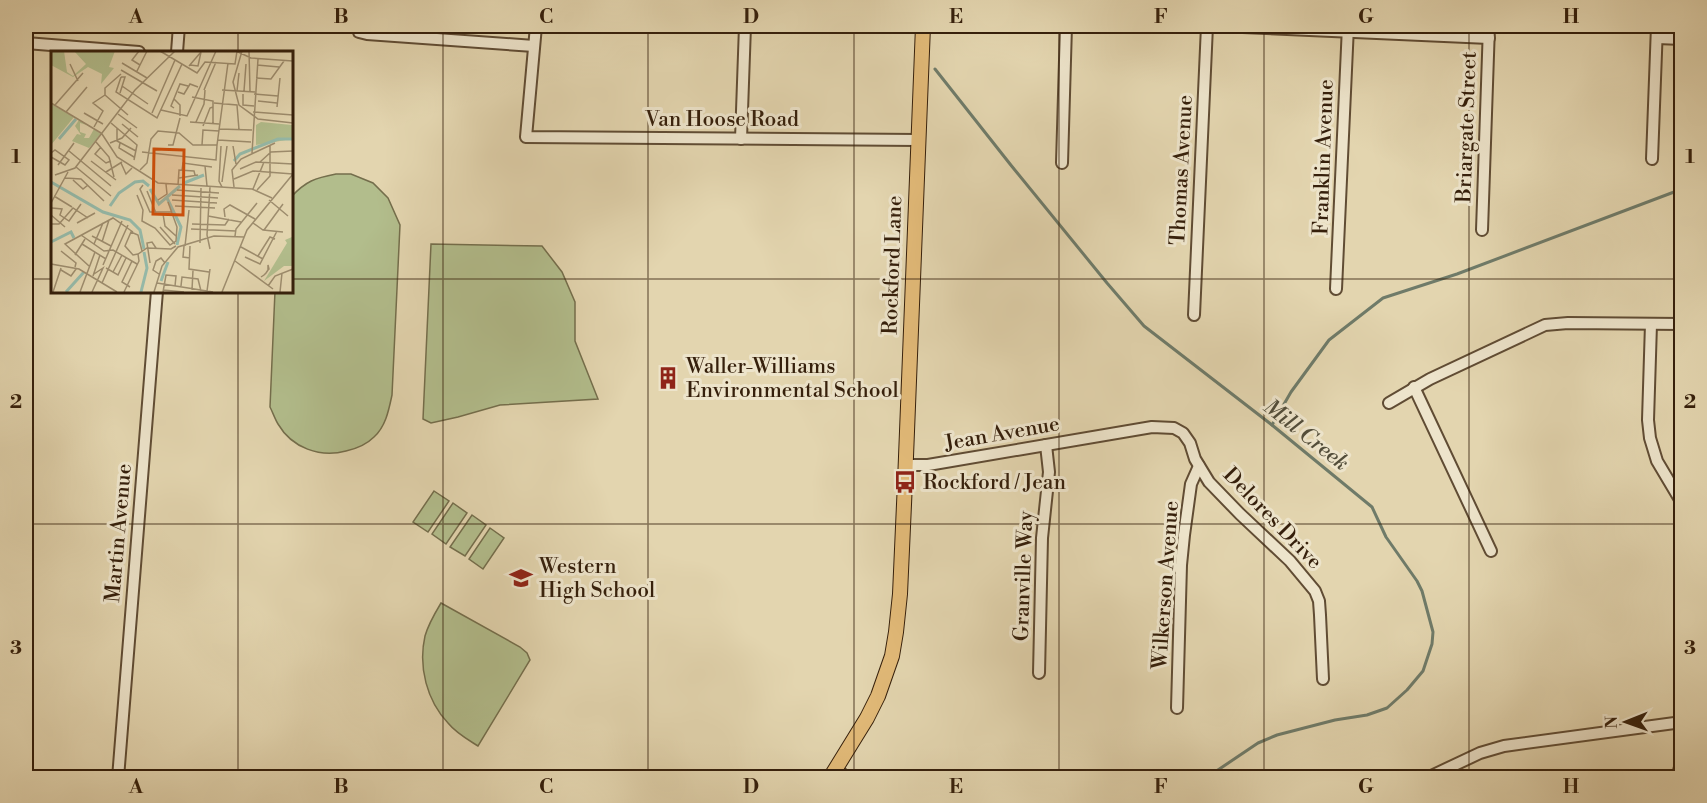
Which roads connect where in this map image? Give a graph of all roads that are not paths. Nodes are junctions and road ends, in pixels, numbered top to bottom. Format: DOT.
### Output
graph roads {
  1 [pos="179,26"];
  2 [pos="359,26"];
  3 [pos="536,26"];
  4 [pos="745,26"];
  5 [pos="923,26"];
  6 [pos="1066,26"];
  7 [pos="1207,26"];
  8 [pos="1219,26"];
  9 [pos="1489,26"];
  10 [pos="1657,26"];
  11 [pos="1348,29"];
  12 [pos="1489,38"];
  13 [pos="1657,38"];
  14 [pos="1682,39"];
  15 [pos="26,43"];
  16 [pos="534,46"];
  17 [pos="126,51"];
  18 [pos="177,51"];
  19 [pos="741,139"];
  20 [pos="918,140"];
  21 [pos="1652,159"];
  22 [pos="1062,163"];
  23 [pos="1482,230"];
  24 [pos="1336,289"];
  25 [pos="157,292"];
  26 [pos="1194,315"];
  27 [pos="1651,324"];
  28 [pos="1682,324"];
  29 [pos="1414,387"];
  30 [pos="1389,403"];
  31 [pos="1104,435"];
  32 [pos="1046,445"];
  33 [pos="906,465"];
  34 [pos="1199,466"];
  35 [pos="1682,503"];
  36 [pos="1491,551"];
  37 [pos="1039,673"];
  38 [pos="1323,679"];
  39 [pos="1177,708"];
  40 [pos="1682,722"];
  41 [pos="1682,760"];
  42 [pos="837,775"];
  43 [pos="118,777"];
  44 [pos="1427,777"];
  45 [pos="1677,777"];
  1 -- 18 [label="street"];
  2 -- 16 [label="street"];
  3 -- 16 [label="street"];
  4 -- 19 [label="street"];
  5 -- 20 [label="main road, Rockford Lane"];
  6 -- 22 [label="street"];
  7 -- 26 [label="street, Thomas Avenue"];
  8 -- 11 [label="street"];
  9 -- 12 [label="street, Briargate Street"];
  10 -- 13 [label="street"];
  11 -- 12 [label="street"];
  11 -- 24 [label="street, Franklin Avenue"];
  12 -- 23 [label="street, Briargate Street"];
  13 -- 14 [label="street"];
  13 -- 21 [label="street"];
  15 -- 17 [label="street"];
  16 -- 19 [label="street, Van Hoose Road"];
  19 -- 20 [label="street, Van Hoose Road"];
  20 -- 33 [label="main road, Rockford Lane"];
  25 -- 43 [label="street, Martin Avenue"];
  27 -- 28 [label="street"];
  27 -- 29 [label="street"];
  27 -- 35 [label="street"];
  29 -- 30 [label="street"];
  29 -- 36 [label="street"];
  31 -- 32 [label="street, Jean Avenue"];
  31 -- 34 [label="street, Delores Drive"];
  32 -- 33 [label="street, Jean Avenue"];
  32 -- 37 [label="street, Granville Way"];
  33 -- 42 [label="main road, Rockford Lane"];
  34 -- 38 [label="street, Delores Drive"];
  34 -- 39 [label="street, Wilkerson Avenue"];
  40 -- 44 [label="street"];
  41 -- 45 [label="street"];
}
